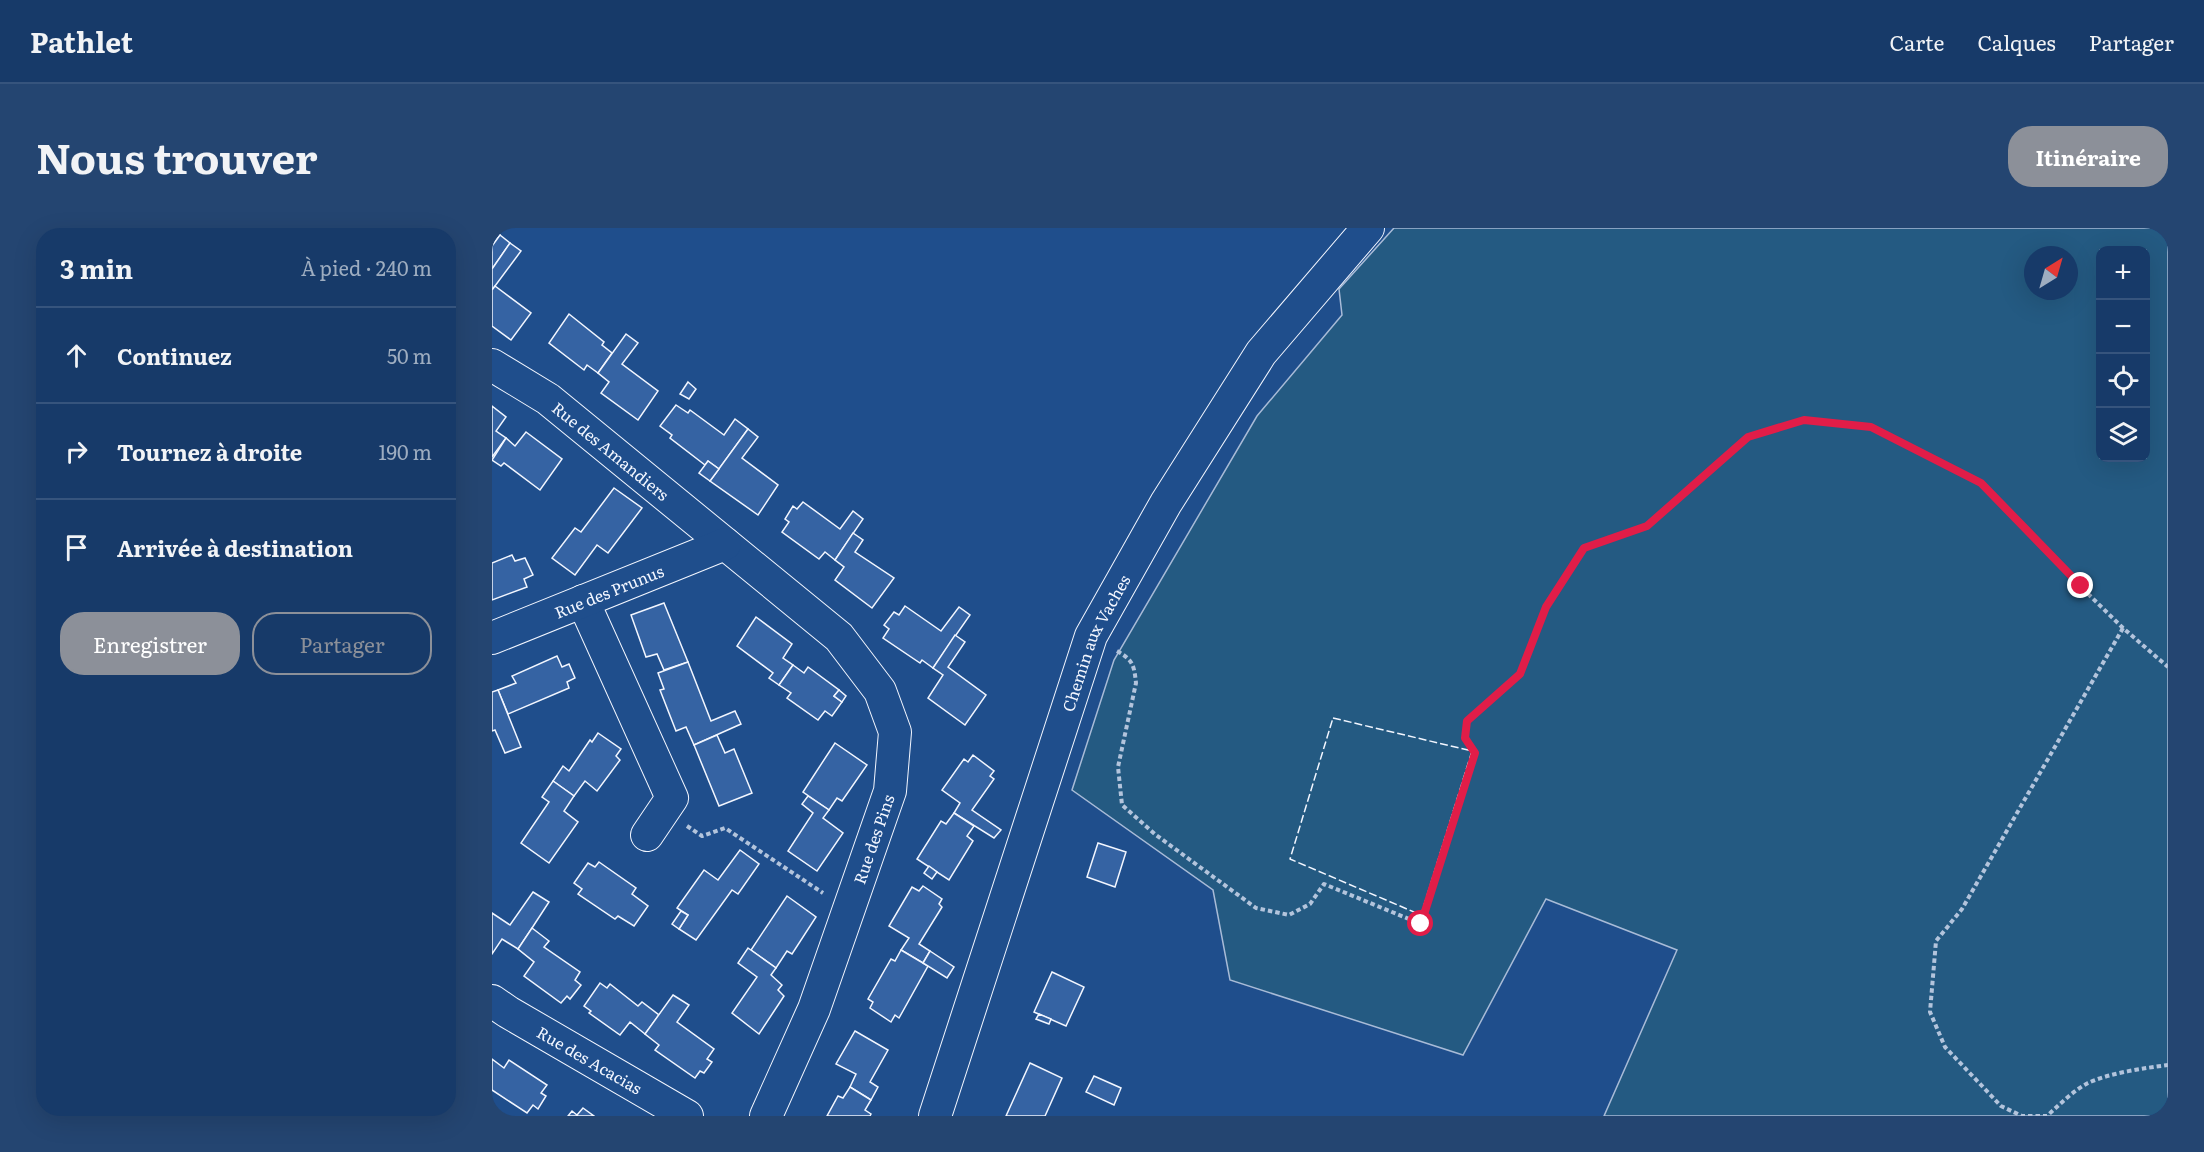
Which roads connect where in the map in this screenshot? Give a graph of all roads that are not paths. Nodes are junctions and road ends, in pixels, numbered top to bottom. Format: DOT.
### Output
graph roads {
  1 [pos="1368,228"];
  2 [pos="492,364"];
  3 [pos="725,544"];
  4 [pos="583,601"];
  5 [pos="492,638"];
  6 [pos="647,836"];
  7 [pos="492,1001"];
  8 [pos="687,1116"];
  9 [pos="765,1116"];
  10 [pos="935,1116"];
  1 -- 10 [label="street, Chemin aux Vaches"];
  2 -- 3 [label="street, Rue des Amandiers"];
  3 -- 4 [label="street, Rue des Prunus"];
  3 -- 9 [label="street, Rue des Pins"];
  4 -- 5 [label="street, Rue des Prunus"];
  4 -- 6 [label="street"];
  7 -- 8 [label="street, Rue des Acacias"];
}
